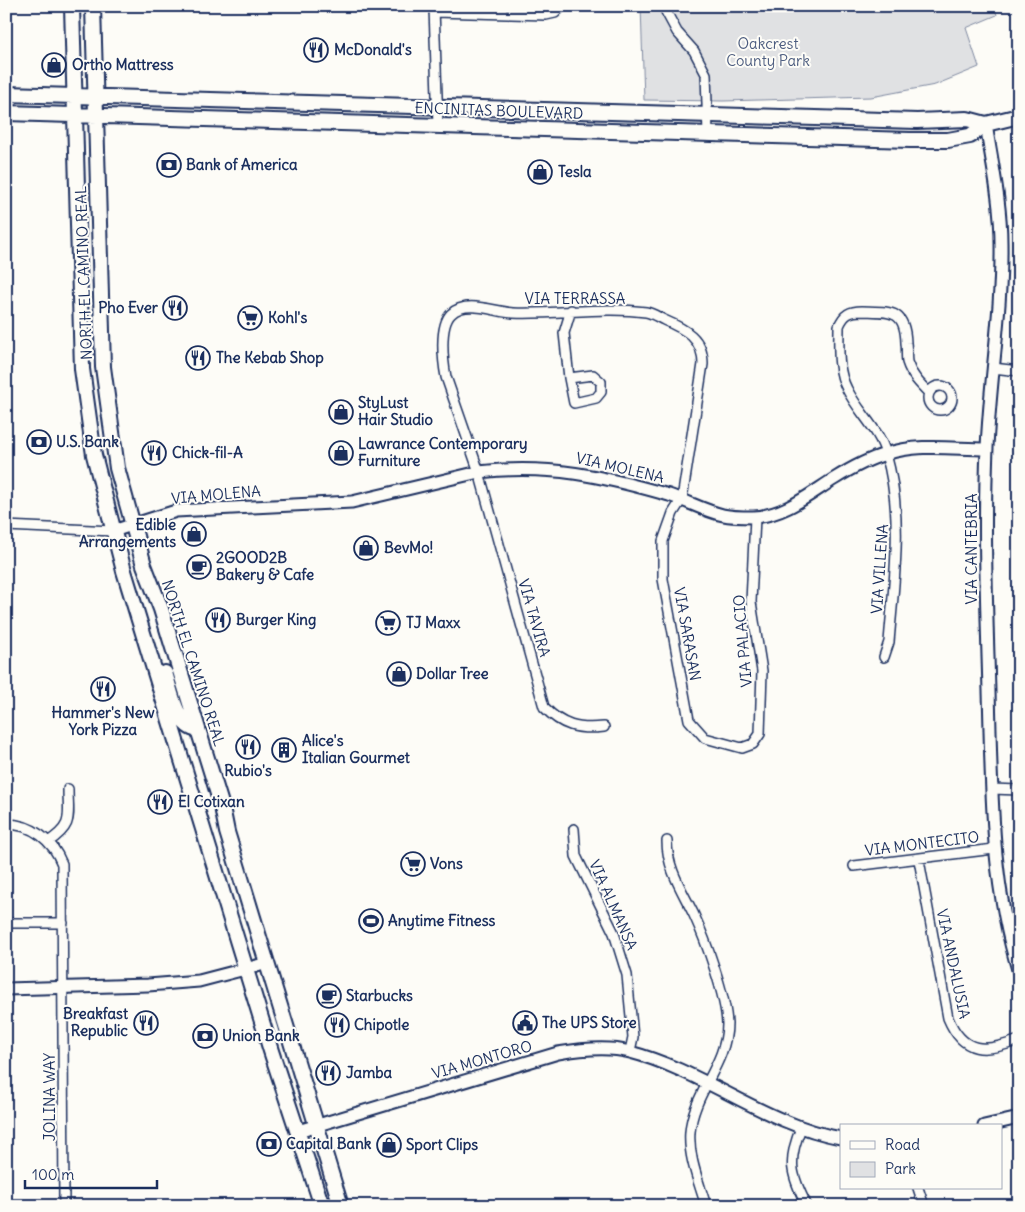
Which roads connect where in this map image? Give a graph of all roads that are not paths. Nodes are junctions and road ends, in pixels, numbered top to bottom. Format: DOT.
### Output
graph roads {
  1 [pos="72,6"];
  2 [pos="93,6"];
  3 [pos="562,6"];
  4 [pos="663,6"];
  5 [pos="434,9"];
  6 [pos="6,94"];
  7 [pos="73,96"];
  8 [pos="96,97"];
  9 [pos="351,105"];
  10 [pos="437,106"];
  11 [pos="6,112"];
  12 [pos="74,115"];
  13 [pos="707,115"];
  14 [pos="96,116"];
  15 [pos="1019,116"];
  16 [pos="280,122"];
  17 [pos="986,124"];
  18 [pos="438,125"];
  19 [pos="708,134"];
  20 [pos="571,310"];
  21 [pos="80,312"];
  22 [pos="103,367"];
  23 [pos="993,368"];
  24 [pos="1019,371"];
  25 [pos="569,378"];
  26 [pos="929,393"];
  27 [pos="86,395"];
  28 [pos="987,449"];
  29 [pos="886,454"];
  30 [pos="479,472"];
  31 [pos="121,482"];
  32 [pos="682,499"];
  33 [pos="755,517"];
  34 [pos="132,525"];
  35 [pos="6,526"];
  36 [pos="113,531"];
  37 [pos="150,653"];
  38 [pos="884,657"];
  39 [pos="604,727"];
  40 [pos="198,730"];
  41 [pos="737,746"];
  42 [pos="68,788"];
  43 [pos="992,789"];
  44 [pos="1019,790"];
  45 [pos="6,824"];
  46 [pos="574,829"];
  47 [pos="667,841"];
  48 [pos="48,842"];
  49 [pos="994,849"];
  50 [pos="919,860"];
  51 [pos="854,866"];
  52 [pos="6,923"];
  53 [pos="63,923"];
  54 [pos="268,963"];
  55 [pos="246,968"];
  56 [pos="1019,973"];
  57 [pos="62,988"];
  58 [pos="6,989"];
  59 [pos="1019,1040"];
  60 [pos="630,1052"];
  61 [pos="708,1083"];
  62 [pos="1019,1118"];
  63 [pos="993,1124"];
  64 [pos="316,1126"];
  65 [pos="801,1128"];
  66 [pos="298,1131"];
  67 [pos="840,1138"];
  68 [pos="919,1190"];
  69 [pos="64,1206"];
  70 [pos="322,1206"];
  71 [pos="341,1206"];
  72 [pos="706,1206"];
  73 [pos="807,1206"];
  74 [pos="924,1206"];
  1 -- 7 [label="main road, NORTH EL CAMINO REAL"];
  2 -- 8 [label="main road, NORTH EL CAMINO REAL"];
  3 -- 5 [label="street"];
  4 -- 13 [label="street"];
  5 -- 10 [label="street"];
  6 -- 7 [label="main road, ENCINITAS BOULEVARD"];
  7 -- 8 [label="main road, ENCINITAS BOULEVARD"];
  7 -- 12 [label="main road, NORTH EL CAMINO REAL"];
  8 -- 9 [label="main road, ENCINITAS BOULEVARD"];
  8 -- 14 [label="main road, NORTH EL CAMINO REAL"];
  9 -- 10 [label="main road, ENCINITAS BOULEVARD"];
  9 -- 16 [label="main road"];
  10 -- 13 [label="main road, ENCINITAS BOULEVARD"];
  10 -- 18 [label="street"];
  11 -- 12 [label="main road, ENCINITAS BOULEVARD"];
  12 -- 14 [label="main road, ENCINITAS BOULEVARD"];
  12 -- 21 [label="main road, NORTH EL CAMINO REAL"];
  13 -- 17 [label="main road, ENCINITAS BOULEVARD"];
  13 -- 19 [label="street"];
  14 -- 16 [label="main road, ENCINITAS BOULEVARD"];
  14 -- 22 [label="main road, NORTH EL CAMINO REAL"];
  15 -- 17 [label="main road, ENCINITAS BOULEVARD"];
  16 -- 18 [label="main road, ENCINITAS BOULEVARD"];
  17 -- 19 [label="main road, ENCINITAS BOULEVARD"];
  17 -- 23 [label="street, VIA CANTEBRIA"];
  18 -- 19 [label="main road, ENCINITAS BOULEVARD"];
  20 -- 25 [label="street"];
  20 -- 30 [label="street, VIA TERRASSA"];
  20 -- 32 [label="street, VIA TERRASSA"];
  21 -- 22 [label="main road"];
  21 -- 27 [label="main road, NORTH EL CAMINO REAL"];
  22 -- 31 [label="main road, NORTH EL CAMINO REAL"];
  23 -- 24 [label="street"];
  23 -- 28 [label="street, VIA CANTEBRIA"];
  26 -- 29 [label="street, VIA VILLENA"];
  27 -- 31 [label="main road"];
  27 -- 36 [label="main road, NORTH EL CAMINO REAL"];
  28 -- 29 [label="street, VIA MOLENA"];
  28 -- 43 [label="street, VIA CANTEBRIA"];
  29 -- 33 [label="street, VIA MOLENA"];
  29 -- 38 [label="street, VIA VILLENA"];
  30 -- 32 [label="street, VIA MOLENA"];
  30 -- 34 [label="street, VIA MOLENA"];
  30 -- 39 [label="street, VIA TAVIRA"];
  31 -- 34 [label="main road, NORTH EL CAMINO REAL"];
  32 -- 33 [label="street, VIA MOLENA"];
  32 -- 41 [label="street, VIA SARASAN"];
  33 -- 41 [label="street, VIA PALACIO"];
  34 -- 36 [label="street, VIA MOLENA"];
  34 -- 40 [label="main road, NORTH EL CAMINO REAL"];
  35 -- 36 [label="street"];
  36 -- 37 [label="main road, NORTH EL CAMINO REAL"];
  37 -- 40 [label="main road"];
  37 -- 55 [label="main road, NORTH EL CAMINO REAL"];
  40 -- 54 [label="main road, NORTH EL CAMINO REAL"];
  42 -- 48 [label="street"];
  43 -- 44 [label="street"];
  43 -- 49 [label="street, VIA CANTEBRIA"];
  45 -- 48 [label="street, JOLINA WAY"];
  46 -- 60 [label="street, VIA ALMANSA"];
  47 -- 61 [label="street"];
  48 -- 53 [label="street, JOLINA WAY"];
  49 -- 50 [label="street, VIA MONTECITO"];
  49 -- 56 [label="street, VIA CANTEBRIA"];
  50 -- 51 [label="street, VIA MONTECITO"];
  50 -- 59 [label="street, VIA ANDALUSIA"];
  52 -- 53 [label="street"];
  53 -- 57 [label="street, JOLINA WAY"];
  54 -- 55 [label="street"];
  54 -- 64 [label="main road, NORTH EL CAMINO REAL"];
  55 -- 57 [label="street"];
  55 -- 66 [label="main road, NORTH EL CAMINO REAL"];
  57 -- 58 [label="street"];
  57 -- 69 [label="street, JOLINA WAY"];
  60 -- 61 [label="street, VIA MONTORO"];
  60 -- 64 [label="street, VIA MONTORO"];
  61 -- 65 [label="street, VIA MONTORO"];
  61 -- 72 [label="street"];
  62 -- 63 [label="street"];
  64 -- 66 [label="street, VIA MONTORO"];
  64 -- 71 [label="main road, NORTH EL CAMINO REAL"];
  65 -- 67 [label="street, VIA MONTORO"];
  65 -- 73 [label="street"];
  66 -- 70 [label="main road, NORTH EL CAMINO REAL"];
  68 -- 74 [label="street"];
}
